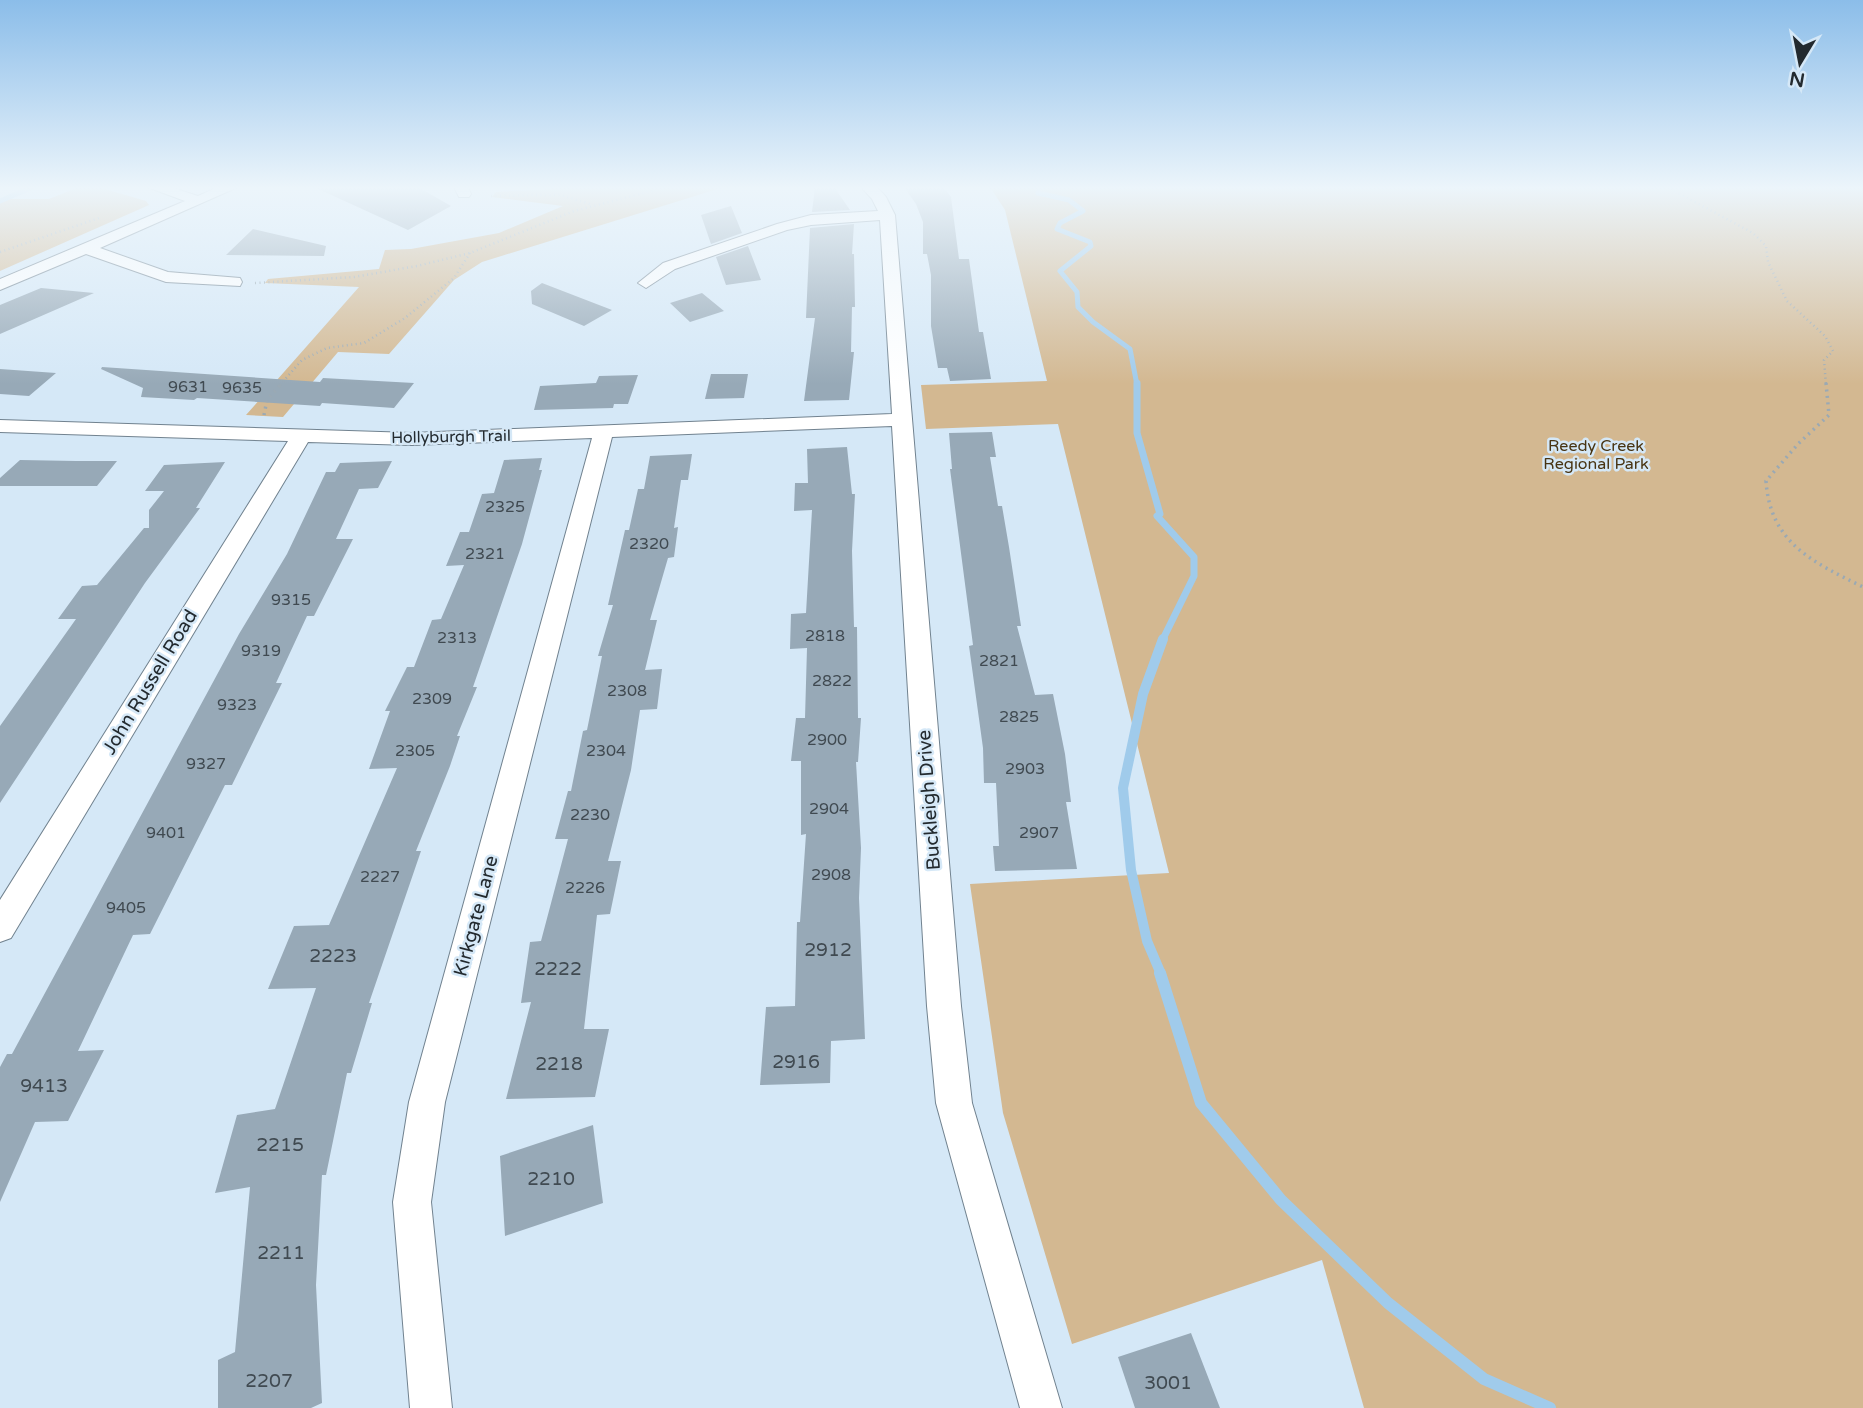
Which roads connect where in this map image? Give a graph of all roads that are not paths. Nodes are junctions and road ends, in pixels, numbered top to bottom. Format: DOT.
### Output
graph roads {
  1 [pos="77,253"];
  2 [pos="97,253"];
  3 [pos="708,253"];
  4 [pos="890,253"];
  5 [pos="234,282"];
  6 [pos="646,283"];
  7 [pos="0,285"];
  8 [pos="902,420"];
  9 [pos="8,426"];
  10 [pos="603,433"];
  11 [pos="301,436"];
  12 [pos="0,441"];
  13 [pos="0,928"];
  14 [pos="431,1408"];
  15 [pos="1041,1408"];
  1 -- 7 [label="street"];
  2 -- 5 [label="street"];
  3 -- 6 [label="street"];
  4 -- 8 [label="street, Buckleigh Drive"];
  8 -- 10 [label="street, Hollyburgh Trail"];
  8 -- 15 [label="street, Buckleigh Drive"];
  9 -- 11 [label="street, Hollyburgh Trail"];
  9 -- 12 [label="street"];
  10 -- 11 [label="street, Hollyburgh Trail"];
  10 -- 14 [label="street, Kirkgate Lane"];
  11 -- 13 [label="street, John Russell Road"];
}
